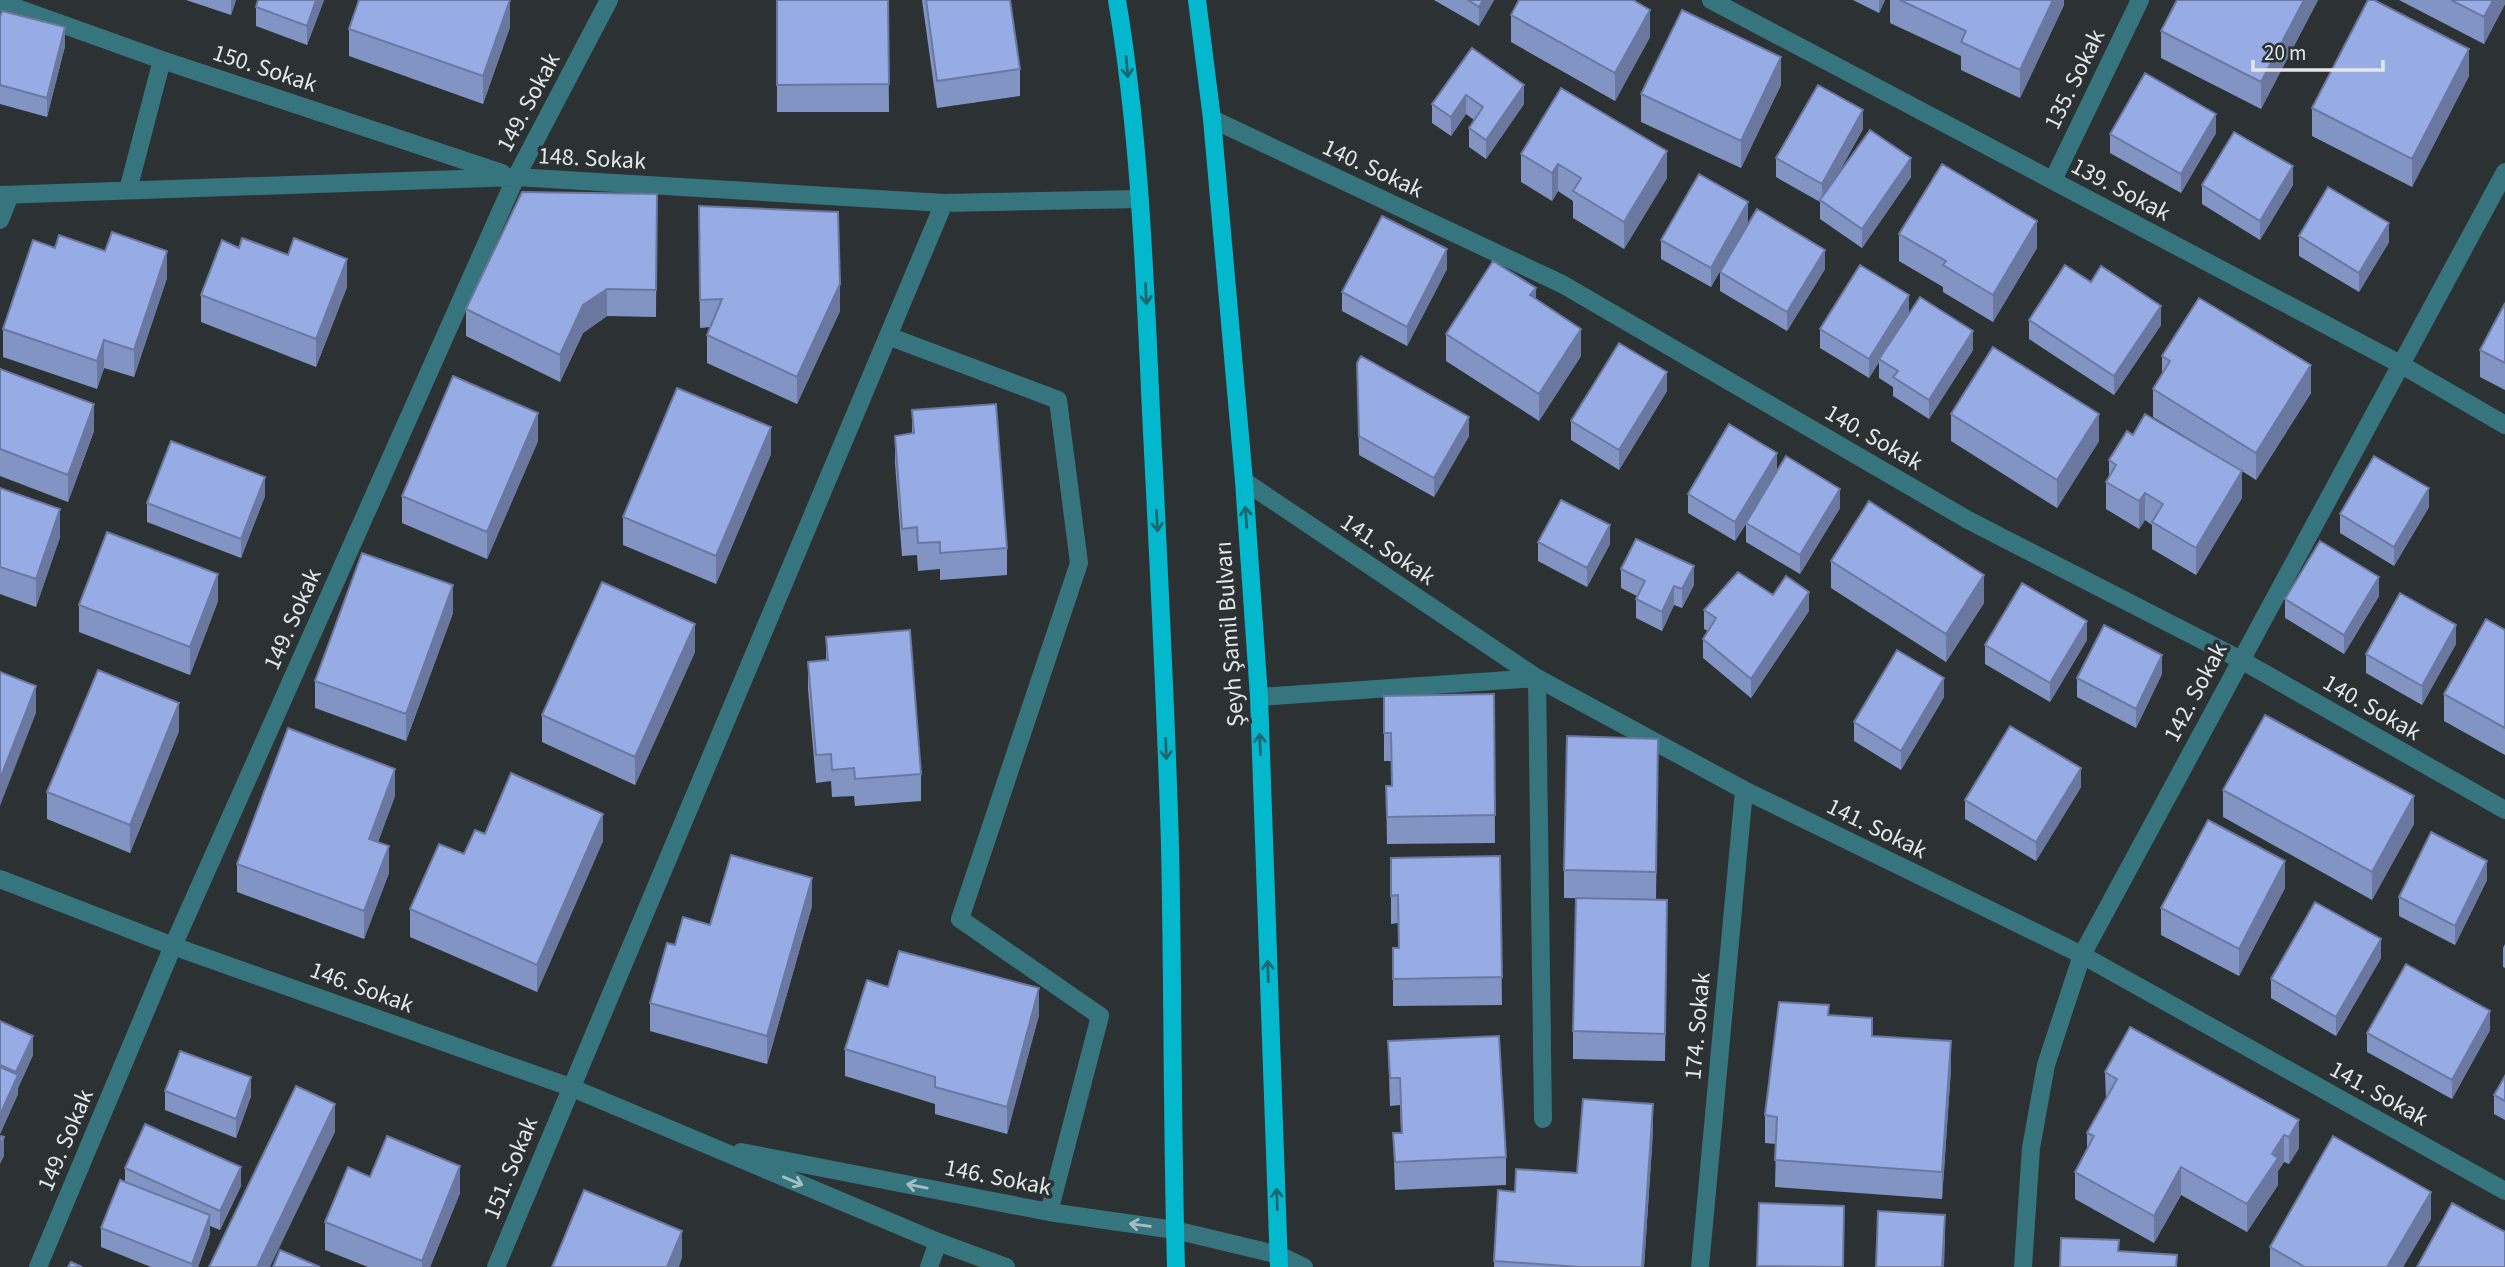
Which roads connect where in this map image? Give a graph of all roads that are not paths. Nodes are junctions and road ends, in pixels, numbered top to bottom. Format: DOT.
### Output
graph roads {
  1 [pos="609,0"];
  2 [pos="1117,0"];
  3 [pos="1197,0"];
  4 [pos="1711,0"];
  5 [pos="2140,0"];
  6 [pos="0,2"];
  7 [pos="162,60"];
  8 [pos="1212,119"];
  9 [pos="2505,172"];
  10 [pos="516,177"];
  11 [pos="2053,180"];
  12 [pos="128,190"];
  13 [pos="5,195"];
  14 [pos="1139,199"];
  15 [pos="944,204"];
  16 [pos="0,220"];
  17 [pos="888,337"];
  18 [pos="2400,364"];
  19 [pos="2505,425"];
  20 [pos="1244,481"];
  21 [pos="2241,660"];
  22 [pos="1537,678"];
  23 [pos="1259,697"];
  24 [pos="1744,790"];
  25 [pos="2505,810"];
  26 [pos="0,879"];
  27 [pos="173,946"];
  28 [pos="2082,955"];
  29 [pos="570,1087"];
  30 [pos="1543,1119"];
  31 [pos="707,1145"];
  32 [pos="2505,1191"];
  33 [pos="1049,1212"];
  34 [pos="1175,1230"];
  35 [pos="938,1242"];
  36 [pos="1279,1261"];
  37 [pos="38,1267"];
  38 [pos="496,1267"];
  39 [pos="929,1267"];
  40 [pos="1006,1267"];
  41 [pos="1176,1267"];
  42 [pos="1304,1267"];
  43 [pos="1700,1267"];
  44 [pos="2023,1267"];
  1 -- 10 [label="street, 149. Sokak"];
  2 -- 14 [label="main road, one-way"];
  3 -- 8 [label="main road, Şeyh Şamil Bulvarı"];
  4 -- 11 [label="street, 139. Sokak"];
  5 -- 11 [label="street, 135. Sokak"];
  6 -- 7 [label="street, 150. Sokak"];
  7 -- 10 [label="street, 150. Sokak"];
  7 -- 12 [label="street"];
  8 -- 20 [label="main road, Şeyh Şamil Bulvarı"];
  8 -- 21 [label="street, 140. Sokak"];
  9 -- 18 [label="street, 142. Sokak"];
  10 -- 12 [label="street, 148. Sokak"];
  10 -- 15 [label="street, 148. Sokak"];
  10 -- 27 [label="street, 149. Sokak"];
  11 -- 18 [label="street, 139. Sokak"];
  12 -- 13 [label="street, 148. Sokak"];
  13 -- 16 [label="street"];
  14 -- 15 [label="street, 148. Sokak"];
  14 -- 34 [label="main road, one-way"];
  15 -- 17 [label="street, 151. Sokak"];
  17 -- 29 [label="street, 151. Sokak"];
  17 -- 33 [label="street"];
  18 -- 19 [label="street, 139. Sokak"];
  18 -- 21 [label="street, 142. Sokak"];
  20 -- 22 [label="street, 141. Sokak"];
  23 -- 20 [label="main road, Şeyh Şamil Bulvarı, one-way"];
  21 -- 25 [label="street, 140. Sokak"];
  21 -- 28 [label="street, 142. Sokak"];
  22 -- 23 [label="street"];
  22 -- 24 [label="street, 141. Sokak"];
  22 -- 30 [label="street"];
  36 -- 23 [label="main road, Şeyh Şamil Bulvarı, one-way"];
  24 -- 28 [label="street, 141. Sokak"];
  24 -- 43 [label="street, 174. Sokak"];
  26 -- 27 [label="street, 146. Sokak"];
  27 -- 29 [label="street, 146. Sokak"];
  27 -- 37 [label="street, 149. Sokak"];
  28 -- 32 [label="street, 141. Sokak"];
  28 -- 44 [label="street, 142. Sokak"];
  29 -- 31 [label="street, 146. Sokak"];
  29 -- 38 [label="street, 151. Sokak"];
  33 -- 31 [label="street, 146. Sokak, one-way"];
  31 -- 35 [label="street, 146. Sokak, one-way"];
  34 -- 33 [label="street, 146. Sokak, one-way"];
  34 -- 36 [label="street, 146. Sokak"];
  34 -- 41 [label="main road"];
  35 -- 39 [label="street"];
  35 -- 40 [label="street, 146. Sokak"];
  36 -- 42 [label="street, 146. Sokak"];
}
